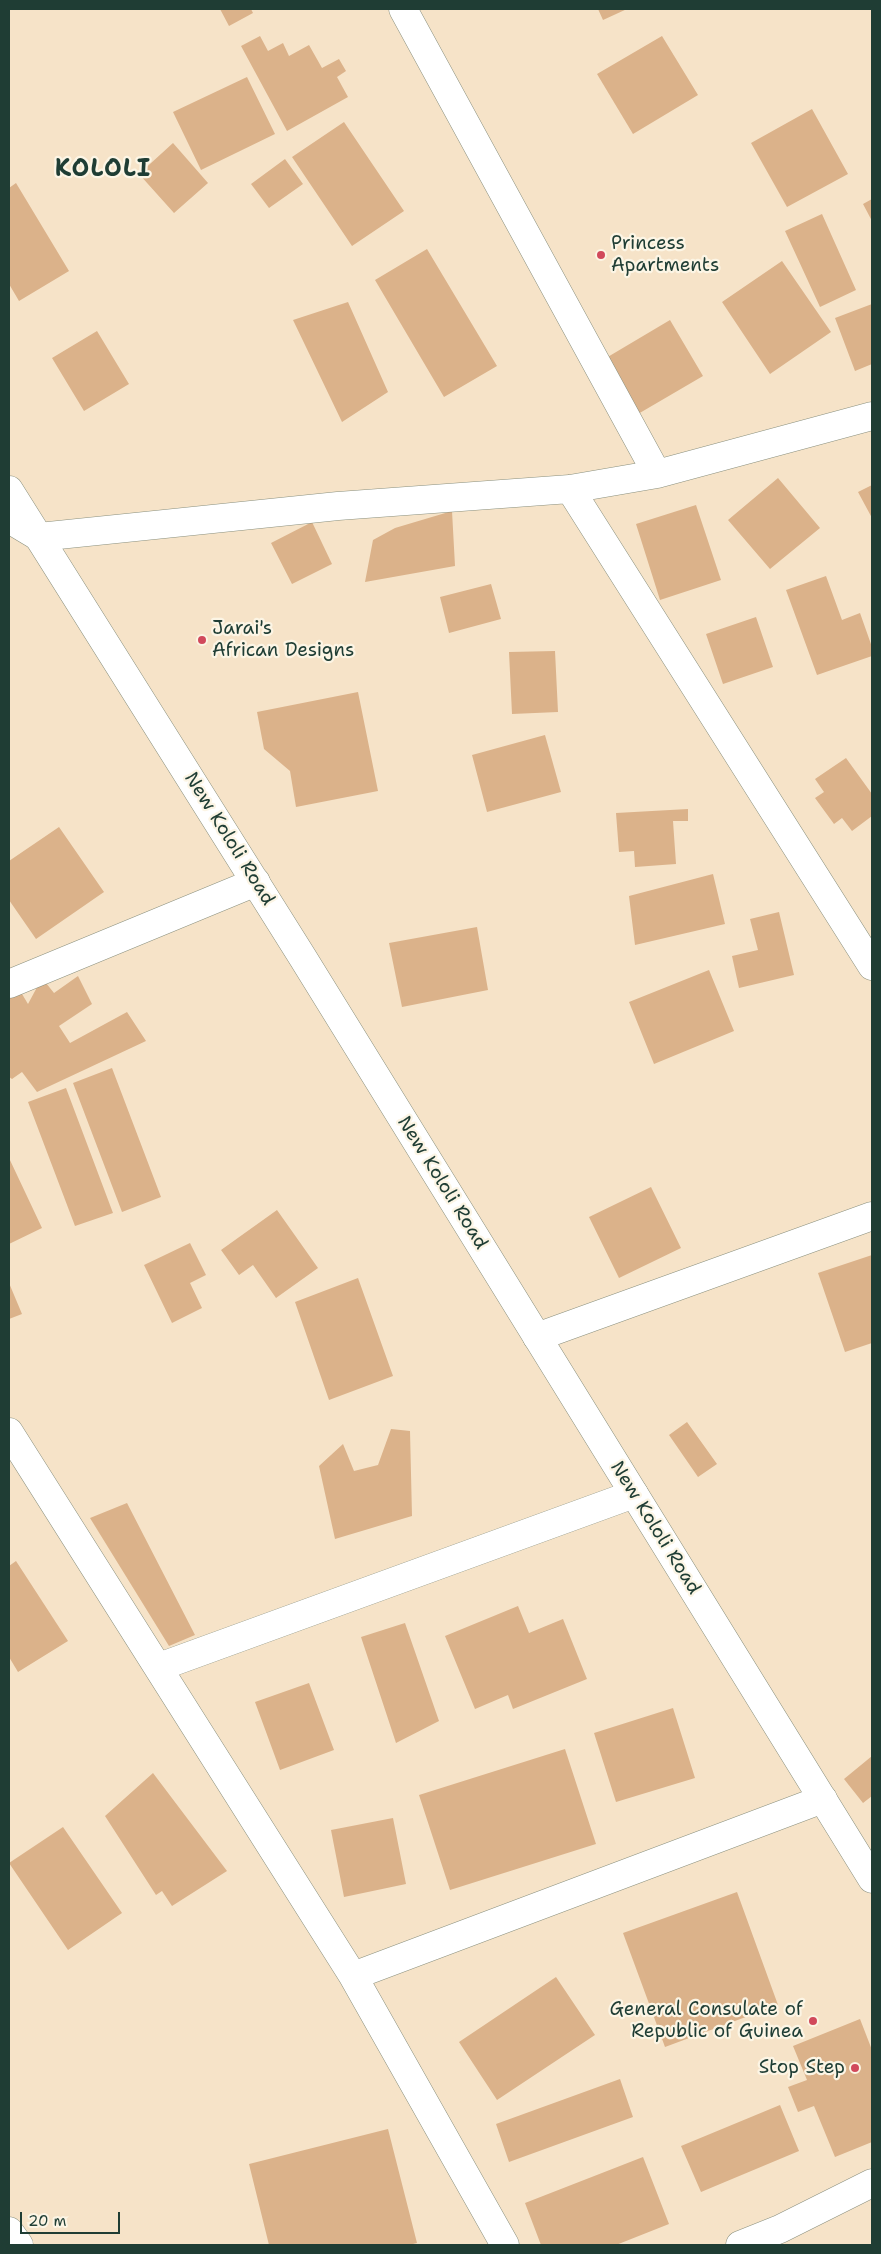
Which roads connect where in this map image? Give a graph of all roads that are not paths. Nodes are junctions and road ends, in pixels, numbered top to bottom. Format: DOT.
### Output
graph roads {
  1 [pos="403,9"];
  2 [pos="872,416"];
  3 [pos="657,474"];
  4 [pos="570,489"];
  5 [pos="9,490"];
  6 [pos="9,518"];
  7 [pos="40,537"];
  8 [pos="256,882"];
  9 [pos="872,966"];
  10 [pos="9,984"];
  11 [pos="872,1216"];
  12 [pos="537,1337"];
  13 [pos="9,1432"];
  14 [pos="634,1494"];
  15 [pos="159,1668"];
  16 [pos="823,1799"];
  17 [pos="872,1878"];
  18 [pos="353,1976"];
  19 [pos="872,2183"];
  20 [pos="9,2231"];
  21 [pos="19,2245"];
  22 [pos="505,2245"];
  23 [pos="740,2245"];
  1 -- 3 [label="street"];
  2 -- 3 [label="street"];
  3 -- 4 [label="street"];
  4 -- 7 [label="street"];
  4 -- 9 [label="street"];
  5 -- 7 [label="street, New Kololi Road"];
  6 -- 7 [label="street"];
  7 -- 8 [label="street, New Kololi Road"];
  8 -- 10 [label="street"];
  8 -- 12 [label="street, New Kololi Road"];
  11 -- 12 [label="street"];
  12 -- 14 [label="street, New Kololi Road"];
  13 -- 15 [label="street"];
  14 -- 15 [label="street"];
  14 -- 16 [label="street, New Kololi Road"];
  15 -- 18 [label="street"];
  16 -- 17 [label="street, New Kololi Road"];
  16 -- 18 [label="street"];
  18 -- 22 [label="street"];
  19 -- 23 [label="street"];
  20 -- 21 [label="street"];
}
